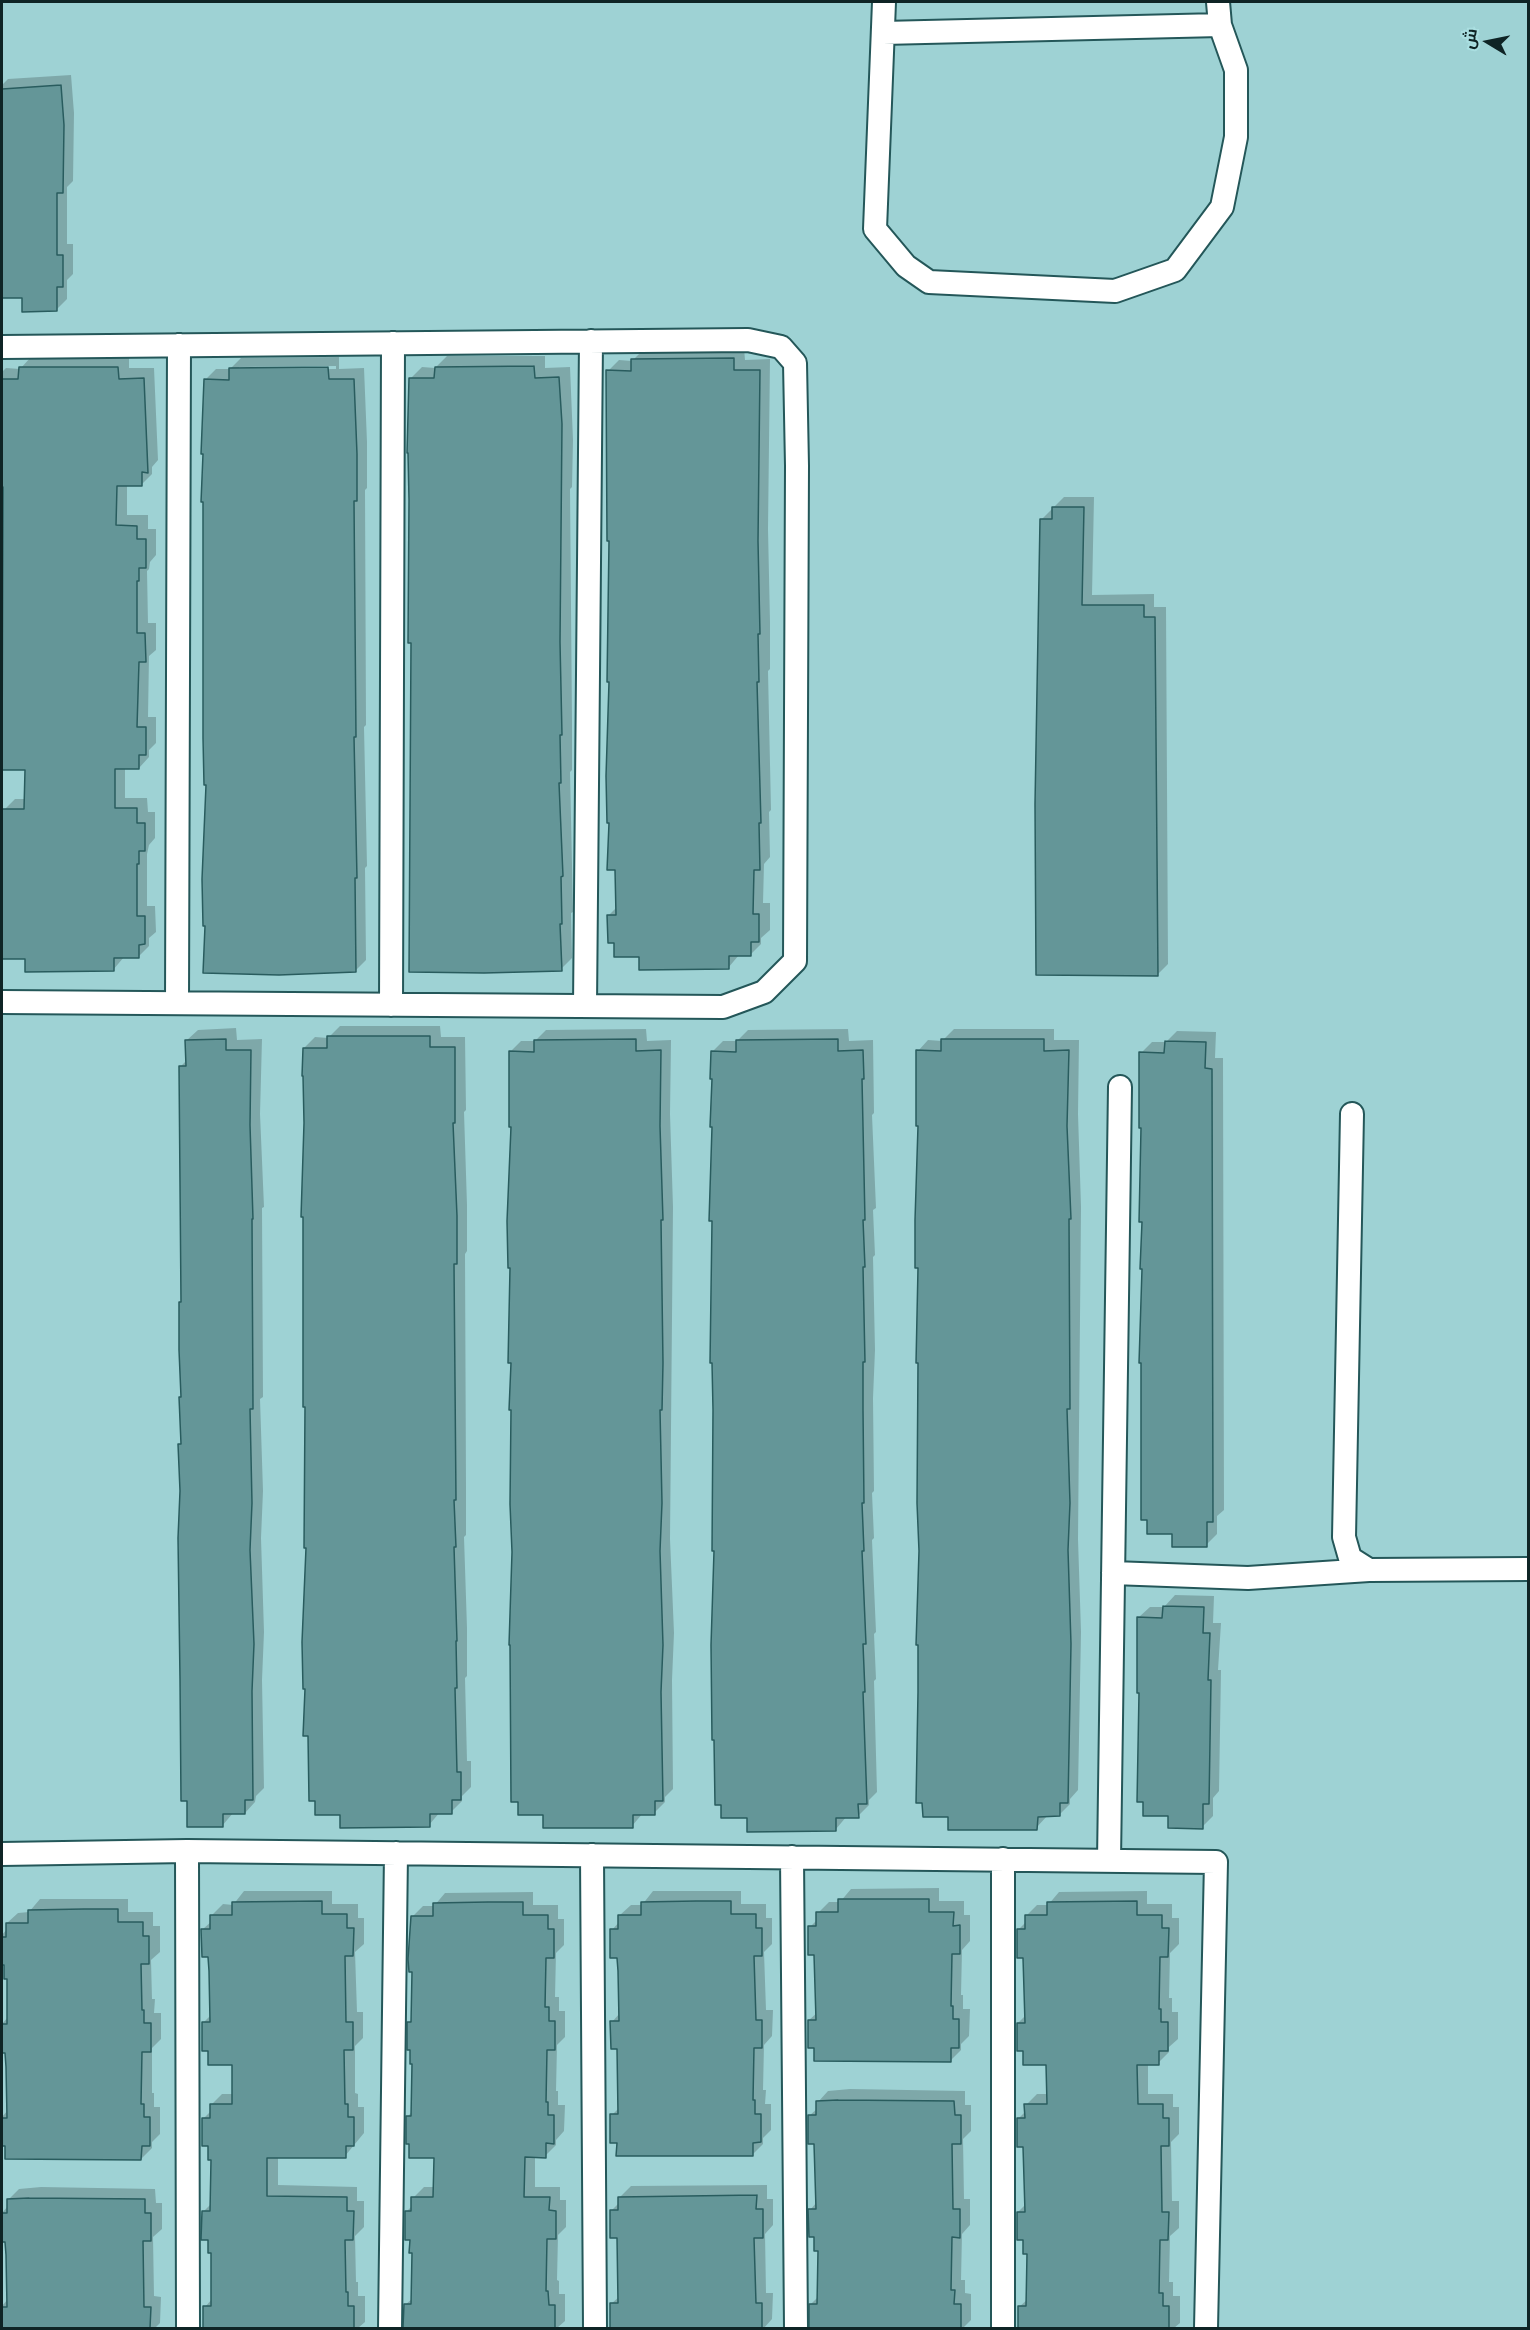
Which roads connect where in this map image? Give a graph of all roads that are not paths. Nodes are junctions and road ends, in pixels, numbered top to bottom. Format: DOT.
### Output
graph roads {
  1 [pos="884,2"];
  2 [pos="1218,2"];
  3 [pos="1220,25"];
  4 [pos="883,33"];
  5 [pos="591,341"];
  6 [pos="393,343"];
  7 [pos="179,345"];
  8 [pos="2,347"];
  9 [pos="2,1002"];
  10 [pos="177,1003"];
  11 [pos="391,1005"];
  12 [pos="585,1006"];
  13 [pos="1120,1087"];
  14 [pos="1352,1114"];
  15 [pos="1528,1569"];
  16 [pos="1369,1570"];
  17 [pos="1113,1573"];
  18 [pos="188,1851"];
  19 [pos="396,1853"];
  20 [pos="2,1854"];
  21 [pos="592,1855"];
  22 [pos="792,1857"];
  23 [pos="1003,1860"];
  24 [pos="1109,1860"];
  25 [pos="188,2328"];
  26 [pos="390,2328"];
  27 [pos="594,2328"];
  28 [pos="796,2328"];
  29 [pos="1003,2328"];
  30 [pos="1206,2328"];
  1 -- 4 [label="street"];
  2 -- 3 [label="street"];
  3 -- 4 [label="street"];
  3 -- 4 [label="street"];
  5 -- 6 [label="street"];
  5 -- 12 [label="street"];
  5 -- 12 [label="street"];
  6 -- 7 [label="street"];
  6 -- 11 [label="street"];
  7 -- 8 [label="street"];
  7 -- 10 [label="street"];
  9 -- 10 [label="street"];
  10 -- 11 [label="street"];
  11 -- 12 [label="street"];
  13 -- 17 [label="street"];
  14 -- 16 [label="street"];
  15 -- 16 [label="street"];
  16 -- 17 [label="street"];
  17 -- 24 [label="street"];
  18 -- 19 [label="street"];
  18 -- 20 [label="street"];
  18 -- 25 [label="street"];
  19 -- 21 [label="street"];
  19 -- 26 [label="street"];
  21 -- 22 [label="street"];
  21 -- 27 [label="street"];
  22 -- 23 [label="street"];
  22 -- 28 [label="street"];
  23 -- 24 [label="street"];
  23 -- 29 [label="street"];
  24 -- 30 [label="street"];
}
